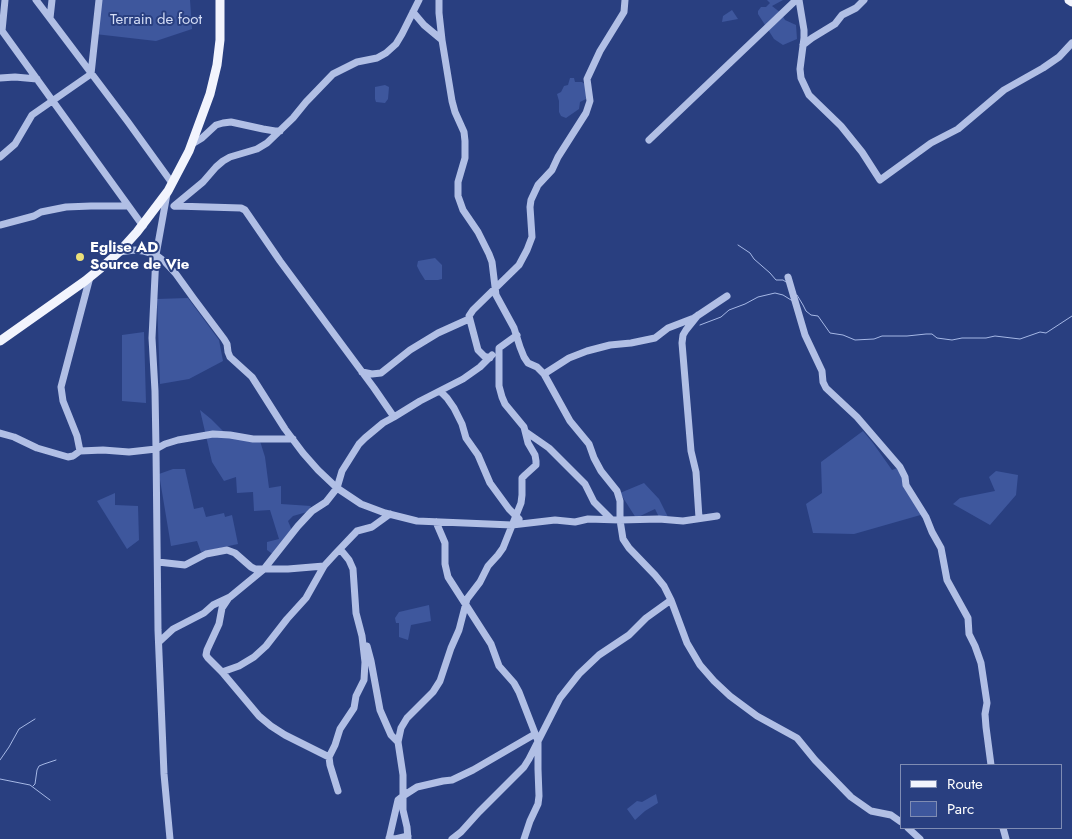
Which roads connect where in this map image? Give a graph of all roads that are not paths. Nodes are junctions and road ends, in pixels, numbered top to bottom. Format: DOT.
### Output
graph roads {
  1 [pos="5,0"];
  2 [pos="36,0"];
  3 [pos="52,0"];
  4 [pos="99,0"];
  5 [pos="220,0"];
  6 [pos="419,0"];
  7 [pos="439,0"];
  8 [pos="625,0"];
  9 [pos="797,0"];
  10 [pos="864,0"];
  11 [pos="1069,0"];
  12 [pos="1072,2"];
  13 [pos="413,12"];
  14 [pos="50,18"];
  15 [pos="1,29"];
  16 [pos="442,40"];
  17 [pos="1072,43"];
  18 [pos="803,45"];
  19 [pos="91,74"];
  20 [pos="0,78"];
  21 [pos="37,79"];
  22 [pos="53,101"];
  23 [pos="280,131"];
  24 [pos="649,140"];
  25 [pos="192,144"];
  26 [pos="0,157"];
  27 [pos="170,187"];
  28 [pos="128,206"];
  29 [pos="0,225"];
  30 [pos="143,226"];
  31 [pos="119,252"];
  32 [pos="156,256"];
  33 [pos="90,277"];
  34 [pos="788,277"];
  35 [pos="495,289"];
  36 [pos="727,296"];
  37 [pos="698,315"];
  38 [pos="469,319"];
  39 [pos="517,335"];
  40 [pos="0,341"];
  41 [pos="499,348"];
  42 [pos="490,358"];
  43 [pos="362,372"];
  44 [pos="544,374"];
  45 [pos="440,391"];
  46 [pos="394,417"];
  47 [pos="526,432"];
  48 [pos="0,433"];
  49 [pos="292,440"];
  50 [pos="156,449"];
  51 [pos="80,451"];
  52 [pos="337,488"];
  53 [pos="390,514"];
  54 [pos="516,516"];
  55 [pos="716,516"];
  56 [pos="699,518"];
  57 [pos="611,519"];
  58 [pos="620,520"];
  59 [pos="436,522"];
  60 [pos="524,524"];
  61 [pos="512,525"];
  62 [pos="340,549"];
  63 [pos="158,562"];
  64 [pos="324,566"];
  65 [pos="264,569"];
  66 [pos="230,597"];
  67 [pos="671,600"];
  68 [pos="465,604"];
  69 [pos="362,636"];
  70 [pos="159,642"];
  71 [pos="222,672"];
  72 [pos="534,734"];
  73 [pos="538,741"];
  74 [pos="398,742"];
  75 [pos="329,758"];
  76 [pos="991,764"];
  77 [pos="338,791"];
  78 [pos="403,796"];
  79 [pos="900,821"];
  80 [pos="909,829"];
  81 [pos="389,838"];
  82 [pos="408,838"];
  83 [pos="170,839"];
  84 [pos="452,839"];
  85 [pos="524,839"];
  86 [pos="920,839"];
  1 -- 15 [label="street"];
  2 -- 14 [label="street"];
  3 -- 14 [label="street"];
  4 -- 19 [label="street"];
  5 -- 25 [label="main road"];
  6 -- 13 [label="street"];
  7 -- 16 [label="street"];
  8 -- 35 [label="street"];
  9 -- 18 [label="street"];
  9 -- 24 [label="street"];
  10 -- 18 [label="street"];
  11 -- 12 [label="main road"];
  13 -- 16 [label="street"];
  13 -- 23 [label="street"];
  14 -- 19 [label="street"];
  15 -- 21 [label="street"];
  16 -- 35 [label="street"];
  17 -- 18 [label="street"];
  19 -- 22 [label="street"];
  19 -- 27 [label="street"];
  20 -- 21 [label="street"];
  21 -- 22 [label="street"];
  22 -- 26 [label="street"];
  22 -- 28 [label="street"];
  23 -- 25 [label="street"];
  23 -- 43 [label="street"];
  25 -- 27 [label="main road"];
  27 -- 30 [label="main road"];
  27 -- 32 [label="street"];
  28 -- 29 [label="street"];
  28 -- 30 [label="street"];
  30 -- 31 [label="main road"];
  31 -- 32 [label="street"];
  31 -- 33 [label="main road"];
  32 -- 49 [label="street"];
  32 -- 50 [label="street"];
  33 -- 40 [label="main road"];
  33 -- 51 [label="street"];
  34 -- 76 [label="street"];
  35 -- 38 [label="street"];
  35 -- 39 [label="street"];
  36 -- 37 [label="street"];
  37 -- 44 [label="street"];
  37 -- 56 [label="street"];
  38 -- 42 [label="street"];
  38 -- 43 [label="street"];
  39 -- 41 [label="street"];
  39 -- 44 [label="street"];
  41 -- 42 [label="street"];
  41 -- 47 [label="street"];
  42 -- 45 [label="street"];
  43 -- 46 [label="street"];
  44 -- 58 [label="street"];
  45 -- 46 [label="street"];
  45 -- 54 [label="street"];
  46 -- 52 [label="street"];
  47 -- 54 [label="street"];
  47 -- 57 [label="street"];
  48 -- 51 [label="street"];
  49 -- 50 [label="street"];
  49 -- 52 [label="street"];
  50 -- 51 [label="street"];
  50 -- 63 [label="street"];
  52 -- 53 [label="street"];
  52 -- 65 [label="street"];
  53 -- 59 [label="street"];
  53 -- 62 [label="street"];
  54 -- 60 [label="street"];
  54 -- 61 [label="street"];
  55 -- 56 [label="street"];
  56 -- 58 [label="street"];
  57 -- 58 [label="street"];
  57 -- 60 [label="street"];
  58 -- 67 [label="street"];
  59 -- 61 [label="street"];
  59 -- 68 [label="street"];
  60 -- 61 [label="street"];
  61 -- 68 [label="street"];
  62 -- 64 [label="street"];
  62 -- 69 [label="street"];
  63 -- 65 [label="street"];
  63 -- 70 [label="street"];
  64 -- 65 [label="street"];
  64 -- 71 [label="street"];
  65 -- 66 [label="street"];
  66 -- 70 [label="street"];
  66 -- 71 [label="street"];
  67 -- 73 [label="street"];
  67 -- 79 [label="street"];
  68 -- 72 [label="street"];
  68 -- 74 [label="street"];
  69 -- 74 [label="street"];
  69 -- 75 [label="street"];
  70 -- 83 [label="street"];
  71 -- 75 [label="street"];
  72 -- 73 [label="street"];
  72 -- 78 [label="street"];
  73 -- 84 [label="street"];
  73 -- 85 [label="street"];
  74 -- 78 [label="street"];
  75 -- 77 [label="street"];
  78 -- 81 [label="street"];
  78 -- 82 [label="street"];
  80 -- 86 [label="street"];
  81 -- 82 [label="street"];
}
